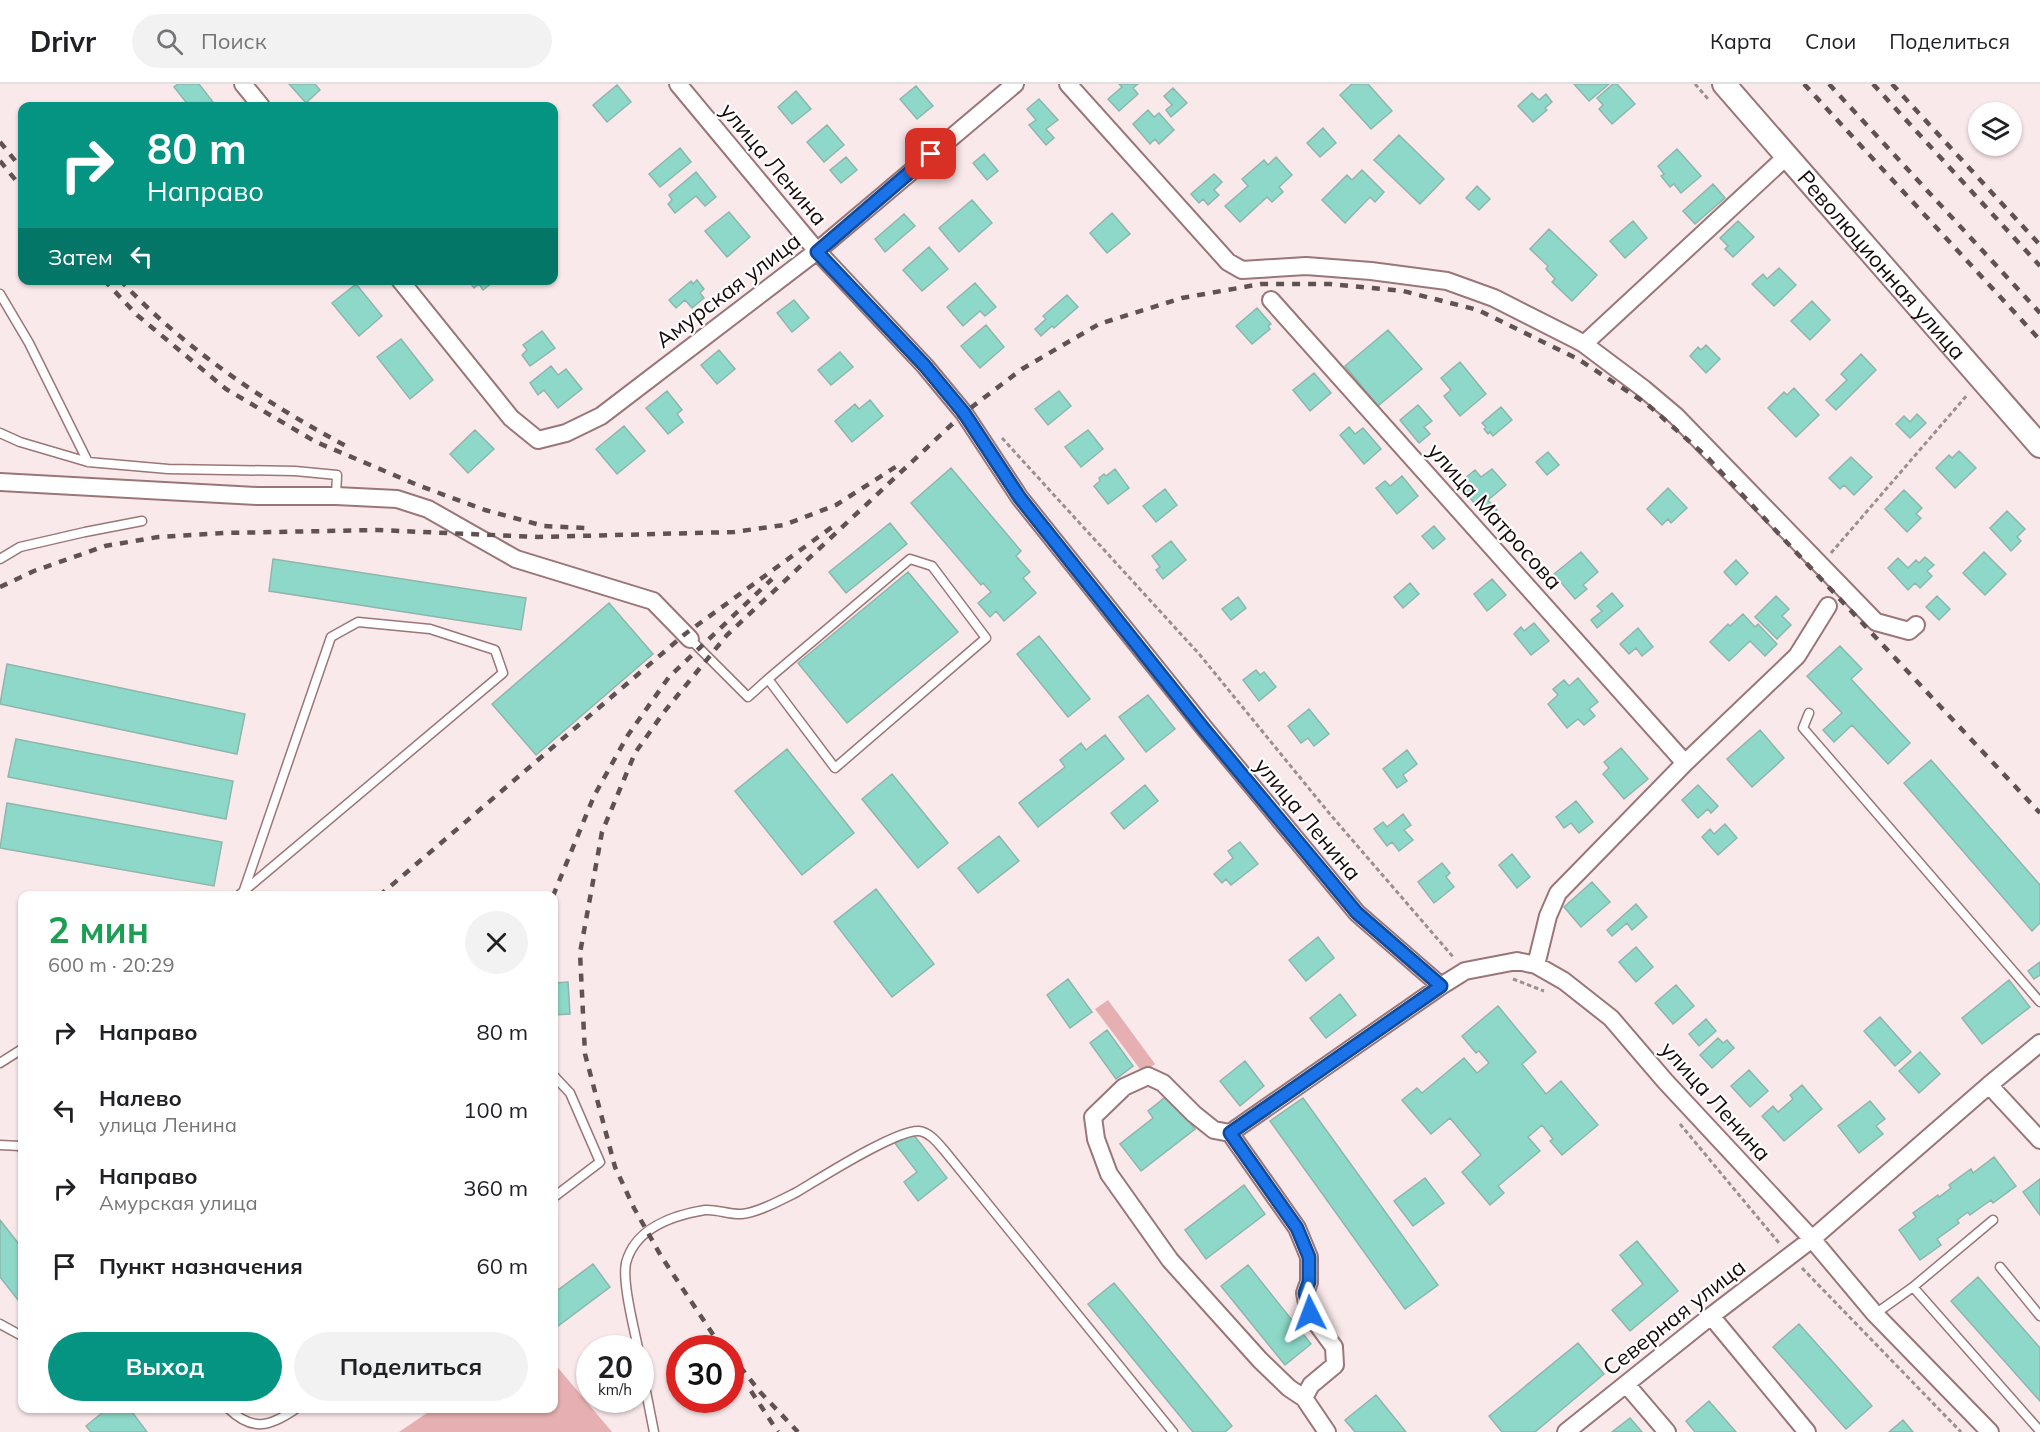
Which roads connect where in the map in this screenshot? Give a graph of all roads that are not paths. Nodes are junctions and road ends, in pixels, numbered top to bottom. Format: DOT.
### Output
graph roads {
  1 [pos="243,84"];
  2 [pos="678,84"];
  3 [pos="1015,84"];
  4 [pos="1068,84"];
  5 [pos="1724,84"];
  6 [pos="258,102"];
  7 [pos="1787,156"];
  8 [pos="817,252"];
  9 [pos="404,285"];
  10 [pos="0,294"];
  11 [pos="1271,300"];
  12 [pos="1584,344"];
  13 [pos="0,433"];
  14 [pos="2040,446"];
  15 [pos="88,462"];
  16 [pos="0,482"];
  17 [pos="336,496"];
  18 [pos="142,521"];
  19 [pos="0,559"];
  20 [pos="1828,606"];
  21 [pos="1916,625"];
  22 [pos="690,639"];
  23 [pos="768,679"];
  24 [pos="1809,713"];
  25 [pos="1685,763"];
  26 [pos="242,891"];
  27 [pos="243,891"];
  28 [pos="1536,965"];
  29 [pos="1441,986"];
  30 [pos="2040,1002"];
  31 [pos="2040,1043"];
  32 [pos="18,1052"];
  33 [pos="0,1064"];
  34 [pos="558,1080"];
  35 [pos="1989,1085"];
  36 [pos="1230,1133"];
  37 [pos="2040,1140"];
  38 [pos="0,1145"];
  39 [pos="18,1146"];
  40 [pos="558,1194"];
  41 [pos="1993,1220"];
  42 [pos="1812,1239"];
  43 [pos="2000,1267"];
  44 [pos="1912,1287"];
  45 [pos="1875,1314"];
  46 [pos="1711,1316"];
  47 [pos="2040,1316"];
  48 [pos="0,1324"];
  49 [pos="18,1334"];
  50 [pos="635,1335"];
  51 [pos="1626,1384"];
  52 [pos="1304,1398"];
  53 [pos="232,1413"];
  54 [pos="290,1413"];
  55 [pos="650,1413"];
  56 [pos="2040,1431"];
  57 [pos="654,1432"];
  58 [pos="1173,1432"];
  59 [pos="1327,1432"];
  60 [pos="1566,1432"];
  61 [pos="1666,1432"];
  62 [pos="1807,1432"];
  63 [pos="1990,1432"];
  1 -- 6 [label="street"];
  2 -- 8 [label="street, улица Ленина"];
  3 -- 8 [label="street, Амурская улица"];
  4 -- 12 [label="street"];
  5 -- 7 [label="main road, Революционная улица"];
  7 -- 12 [label="street"];
  7 -- 14 [label="main road, Революционная улица"];
  8 -- 9 [label="street, Амурская улица"];
  8 -- 29 [label="street, улица Ленина"];
  10 -- 15 [label="lane"];
  11 -- 25 [label="street, улица Матросова"];
  12 -- 21 [label="street"];
  13 -- 15 [label="lane"];
  15 -- 17 [label="lane"];
  16 -- 17 [label="street"];
  17 -- 22 [label="street"];
  18 -- 19 [label="lane"];
  20 -- 25 [label="street"];
  22 -- 23 [label="lane"];
  23 -- 23 [label="lane"];
  24 -- 30 [label="lane"];
  25 -- 28 [label="street"];
  26 -- 27 [label="lane"];
  28 -- 29 [label="street, улица Ленина"];
  28 -- 42 [label="street, улица Ленина"];
  29 -- 36 [label="street"];
  31 -- 35 [label="street, Северная улица"];
  32 -- 33 [label="lane"];
  34 -- 40 [label="lane"];
  35 -- 37 [label="street"];
  35 -- 42 [label="street, Северная улица"];
  36 -- 52 [label="street"];
  36 -- 52 [label="street"];
  38 -- 39 [label="lane"];
  41 -- 44 [label="lane"];
  42 -- 45 [label="street, улица Ленина"];
  42 -- 46 [label="street, Северная улица"];
  43 -- 47 [label="lane"];
  44 -- 45 [label="lane"];
  44 -- 56 [label="lane"];
  45 -- 63 [label="street, улица Ленина"];
  46 -- 51 [label="street, Северная улица"];
  46 -- 62 [label="street"];
  48 -- 49 [label="lane"];
  50 -- 58 [label="lane"];
  51 -- 60 [label="street, Северная улица"];
  51 -- 61 [label="street"];
  52 -- 59 [label="street"];
  53 -- 54 [label="lane"];
  55 -- 57 [label="lane"];
}
